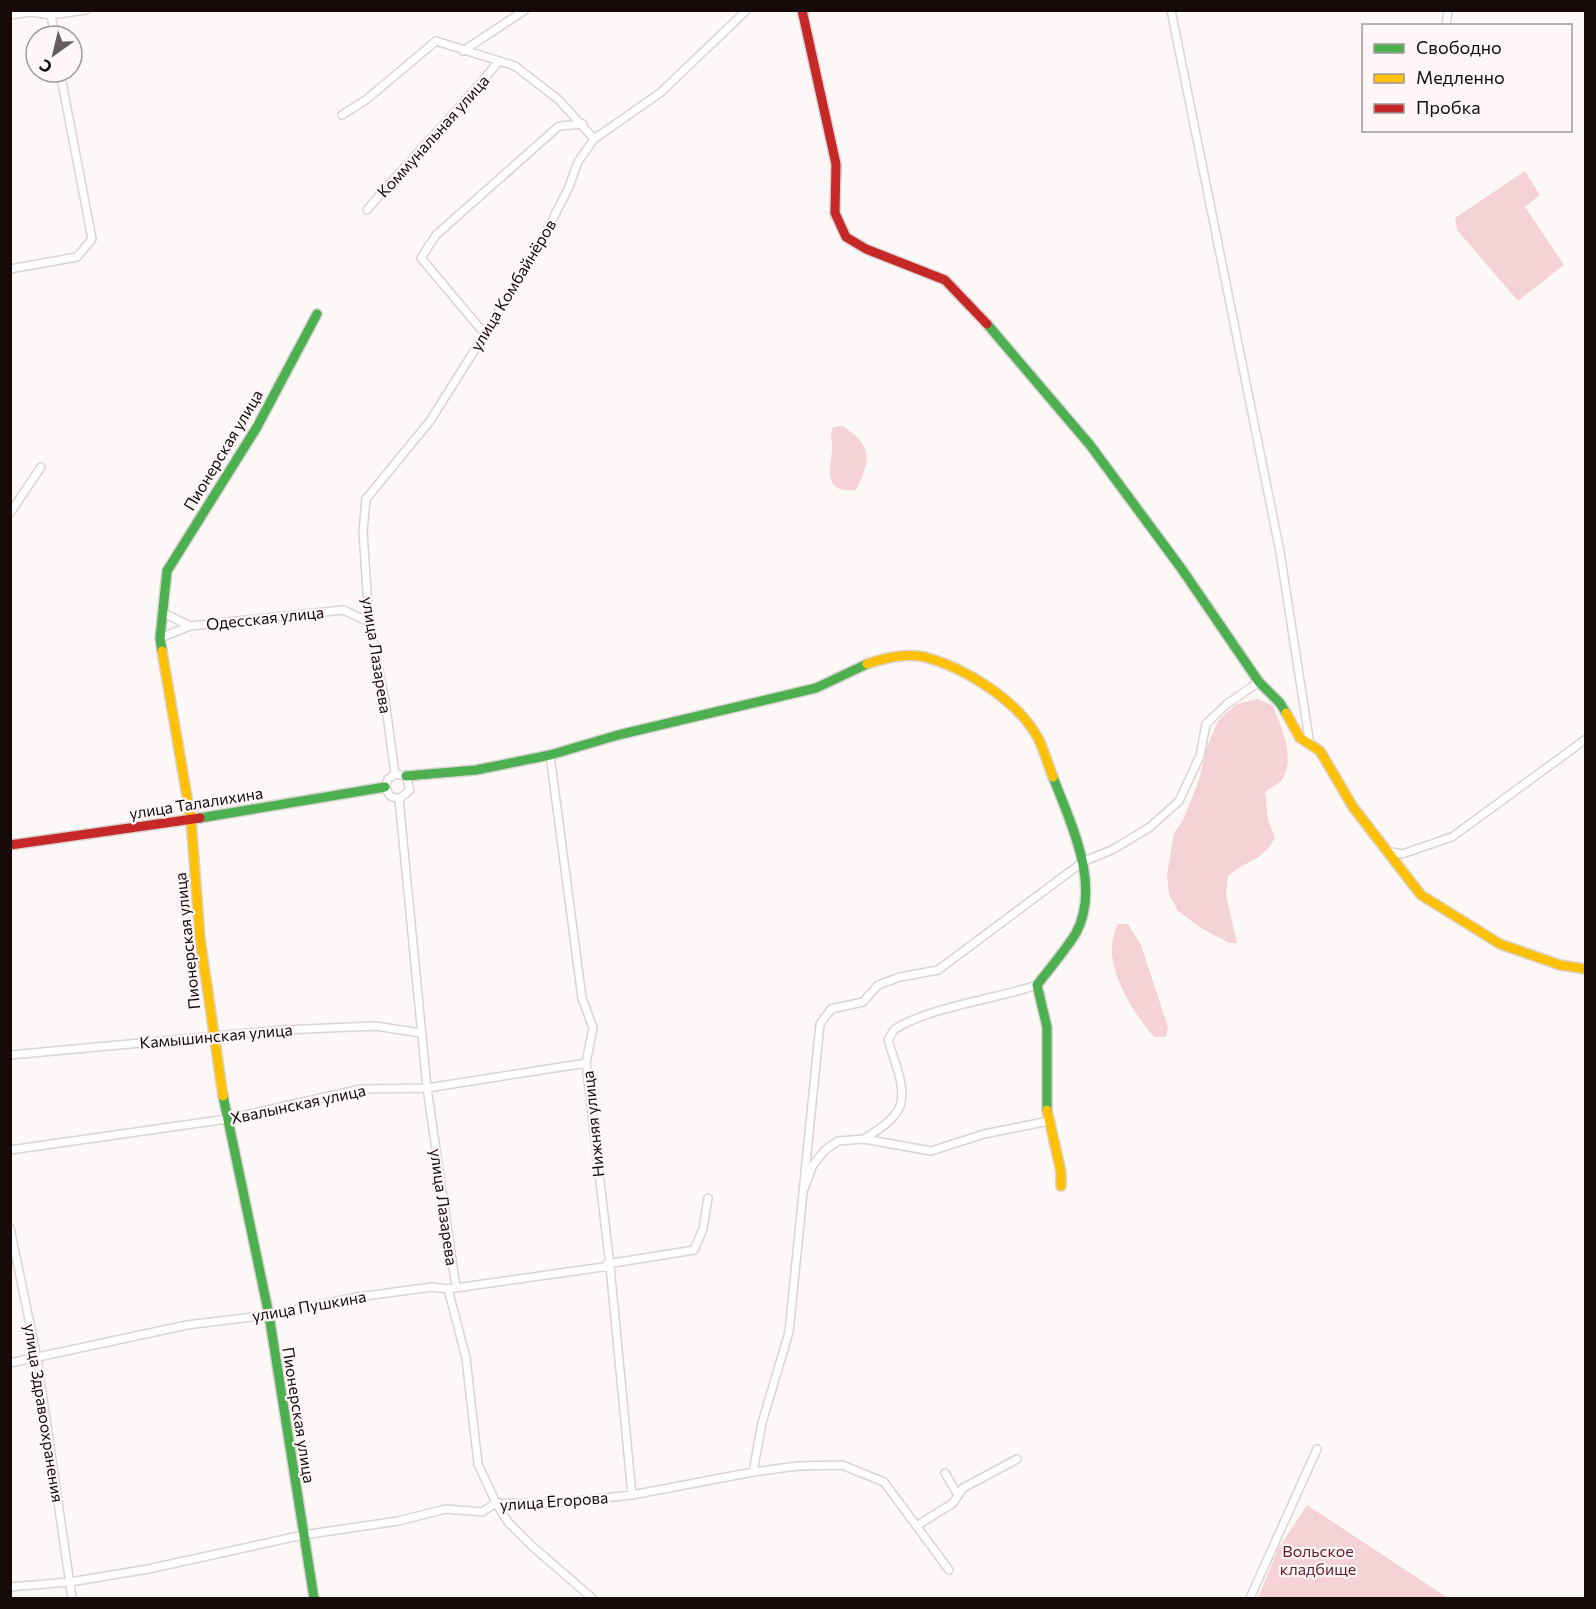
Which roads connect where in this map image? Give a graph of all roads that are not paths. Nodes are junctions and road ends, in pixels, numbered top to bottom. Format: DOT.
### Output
graph roads {
  1 [pos="86,10"];
  2 [pos="525,10"];
  3 [pos="747,10"];
  4 [pos="802,10"];
  5 [pos="1171,10"];
  6 [pos="51,13"];
  7 [pos="10,15"];
  8 [pos="463,51"];
  9 [pos="499,62"];
  10 [pos="62,84"];
  11 [pos="342,115"];
  12 [pos="583,124"];
  13 [pos="594,139"];
  14 [pos="367,210"];
  15 [pos="10,269"];
  16 [pos="317,314"];
  17 [pos="484,333"];
  18 [pos="41,467"];
  19 [pos="366,499"];
  20 [pos="10,513"];
  21 [pos="161,612"];
  22 [pos="369,622"];
  23 [pos="190,626"];
  24 [pos="160,638"];
  25 [pos="1259,682"];
  26 [pos="1586,739"];
  27 [pos="1310,745"];
  28 [pos="550,755"];
  29 [pos="395,774"];
  30 [pos="406,776"];
  31 [pos="386,787"];
  32 [pos="399,799"];
  33 [pos="190,820"];
  34 [pos="10,845"];
  35 [pos="1384,850"];
  36 [pos="1084,861"];
  37 [pos="1586,969"];
  38 [pos="1037,985"];
  39 [pos="421,1033"];
  40 [pos="213,1034"];
  41 [pos="10,1055"];
  42 [pos="586,1063"];
  43 [pos="427,1088"];
  44 [pos="226,1119"];
  45 [pos="1049,1121"];
  46 [pos="864,1139"];
  47 [pos="10,1150"];
  48 [pos="1061,1186"];
  49 [pos="708,1198"];
  50 [pos="800,1199"];
  51 [pos="10,1228"];
  52 [pos="609,1265"];
  53 [pos="456,1287"];
  54 [pos="448,1289"];
  55 [pos="268,1315"];
  56 [pos="37,1358"];
  57 [pos="10,1363"];
  58 [pos="1317,1449"];
  59 [pos="1017,1459"];
  60 [pos="753,1472"];
  61 [pos="945,1473"];
  62 [pos="632,1495"];
  63 [pos="958,1496"];
  64 [pos="496,1503"];
  65 [pos="918,1525"];
  66 [pos="303,1535"];
  67 [pos="949,1570"];
  68 [pos="70,1582"];
  69 [pos="10,1587"];
  70 [pos="72,1599"];
  71 [pos="314,1599"];
  72 [pos="592,1599"];
  73 [pos="1250,1599"];
  1 -- 6 [label="street"];
  2 -- 8 [label="street"];
  3 -- 13 [label="street, улица Комбайнёров"];
  4 -- 25 [label="street"];
  5 -- 27 [label="street"];
  6 -- 7 [label="street"];
  8 -- 9 [label="street"];
  8 -- 11 [label="street"];
  9 -- 12 [label="street"];
  9 -- 14 [label="street, Коммунальная улица"];
  10 -- 15 [label="street"];
  12 -- 13 [label="street"];
  12 -- 17 [label="street"];
  13 -- 17 [label="street, улица Комбайнёров"];
  16 -- 21 [label="street, Пионерская улица"];
  17 -- 19 [label="street, улица Комбайнёров"];
  18 -- 20 [label="street"];
  19 -- 22 [label="street, улица Лазарева"];
  21 -- 23 [label="street"];
  21 -- 24 [label="street, Пионерская улица"];
  22 -- 23 [label="street, Одесская улица"];
  22 -- 29 [label="street, улица Лазарева"];
  23 -- 24 [label="street, Одесская улица"];
  24 -- 33 [label="street, Пионерская улица"];
  25 -- 27 [label="street"];
  25 -- 36 [label="street"];
  26 -- 35 [label="street"];
  27 -- 35 [label="street"];
  28 -- 30 [label="street"];
  28 -- 36 [label="street"];
  28 -- 42 [label="street, Нижняя улица"];
  29 -- 30 [label="street"];
  29 -- 31 [label="street"];
  30 -- 32 [label="street"];
  31 -- 32 [label="street"];
  31 -- 33 [label="street, улица Талалихина"];
  32 -- 39 [label="street, улица Лазарева"];
  33 -- 34 [label="street, улица Талалихина"];
  33 -- 40 [label="street, Пионерская улица"];
  35 -- 37 [label="street"];
  36 -- 38 [label="street"];
  36 -- 50 [label="street"];
  38 -- 45 [label="street"];
  38 -- 46 [label="street"];
  39 -- 40 [label="street, Камышинская улица"];
  39 -- 43 [label="street, улица Лазарева"];
  40 -- 41 [label="street, Камышинская улица"];
  40 -- 44 [label="street, Пионерская улица"];
  42 -- 43 [label="street, Хвалынская улица"];
  42 -- 52 [label="street, Нижняя улица"];
  43 -- 44 [label="street, Хвалынская улица"];
  43 -- 53 [label="street, улица Лазарева"];
  44 -- 47 [label="street, Хвалынская улица"];
  44 -- 55 [label="street, Пионерская улица"];
  45 -- 46 [label="street"];
  45 -- 48 [label="street"];
  46 -- 50 [label="street"];
  49 -- 52 [label="street"];
  50 -- 60 [label="street"];
  51 -- 56 [label="street, улица Здравоохранения"];
  52 -- 53 [label="street"];
  52 -- 54 [label="street, улица Пушкина"];
  52 -- 62 [label="street, Нижняя улица"];
  53 -- 54 [label="street, улица Лазарева"];
  54 -- 55 [label="street, улица Пушкина"];
  54 -- 64 [label="street, улица Лазарева"];
  55 -- 56 [label="street, улица Пушкина"];
  55 -- 66 [label="street, Пионерская улица"];
  56 -- 57 [label="street, улица Пушкина"];
  56 -- 68 [label="street, улица Здравоохранения"];
  58 -- 73 [label="street"];
  59 -- 63 [label="street"];
  60 -- 62 [label="street, улица Егорова"];
  60 -- 65 [label="street, улица Егорова"];
  61 -- 63 [label="street"];
  62 -- 64 [label="street, улица Егорова"];
  63 -- 65 [label="street"];
  64 -- 66 [label="street, улица Егорова"];
  64 -- 72 [label="street, улица Лазарева"];
  65 -- 67 [label="street, улица Егорова"];
  66 -- 68 [label="street, улица Егорова"];
  66 -- 71 [label="street, Пионерская улица"];
  68 -- 69 [label="street, улица Егорова"];
  68 -- 70 [label="street, улица Здравоохранения"];
}
